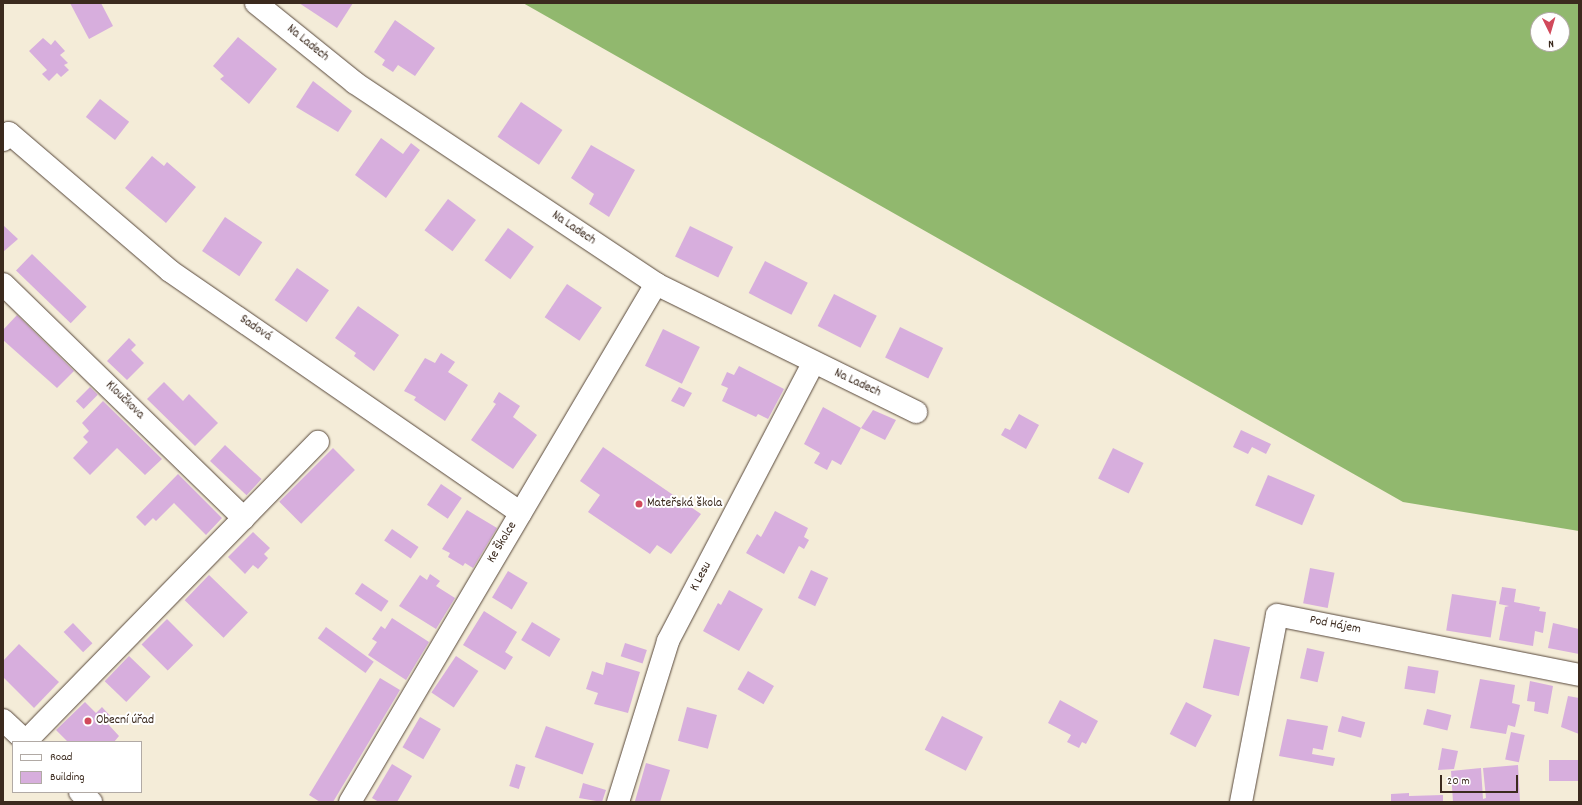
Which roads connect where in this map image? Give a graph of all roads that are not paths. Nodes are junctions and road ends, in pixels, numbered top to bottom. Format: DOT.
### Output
graph roads {
  1 [pos="256,3"];
  2 [pos="3,140"];
  3 [pos="3,284"];
  4 [pos="656,284"];
  5 [pos="813,364"];
  6 [pos="916,412"];
  7 [pos="318,442"];
  8 [pos="521,513"];
  9 [pos="244,518"];
  10 [pos="1579,674"];
  11 [pos="3,720"];
  12 [pos="27,741"];
  13 [pos="81,793"];
  14 [pos="91,802"];
  15 [pos="350,802"];
  16 [pos="618,802"];
  17 [pos="1241,802"];
  1 -- 4 [label="street, Na Ladech"];
  2 -- 8 [label="street, Sadová"];
  3 -- 9 [label="street, Kloučkova"];
  4 -- 5 [label="street, Na Ladech"];
  4 -- 8 [label="street, Ke Školce"];
  5 -- 6 [label="street, Na Ladech"];
  5 -- 16 [label="street, K Lesu"];
  7 -- 9 [label="street"];
  8 -- 15 [label="street, Ke Školce"];
  9 -- 12 [label="street"];
  10 -- 17 [label="street, Pod Hájem"];
  11 -- 12 [label="street"];
  13 -- 14 [label="street"];
}
